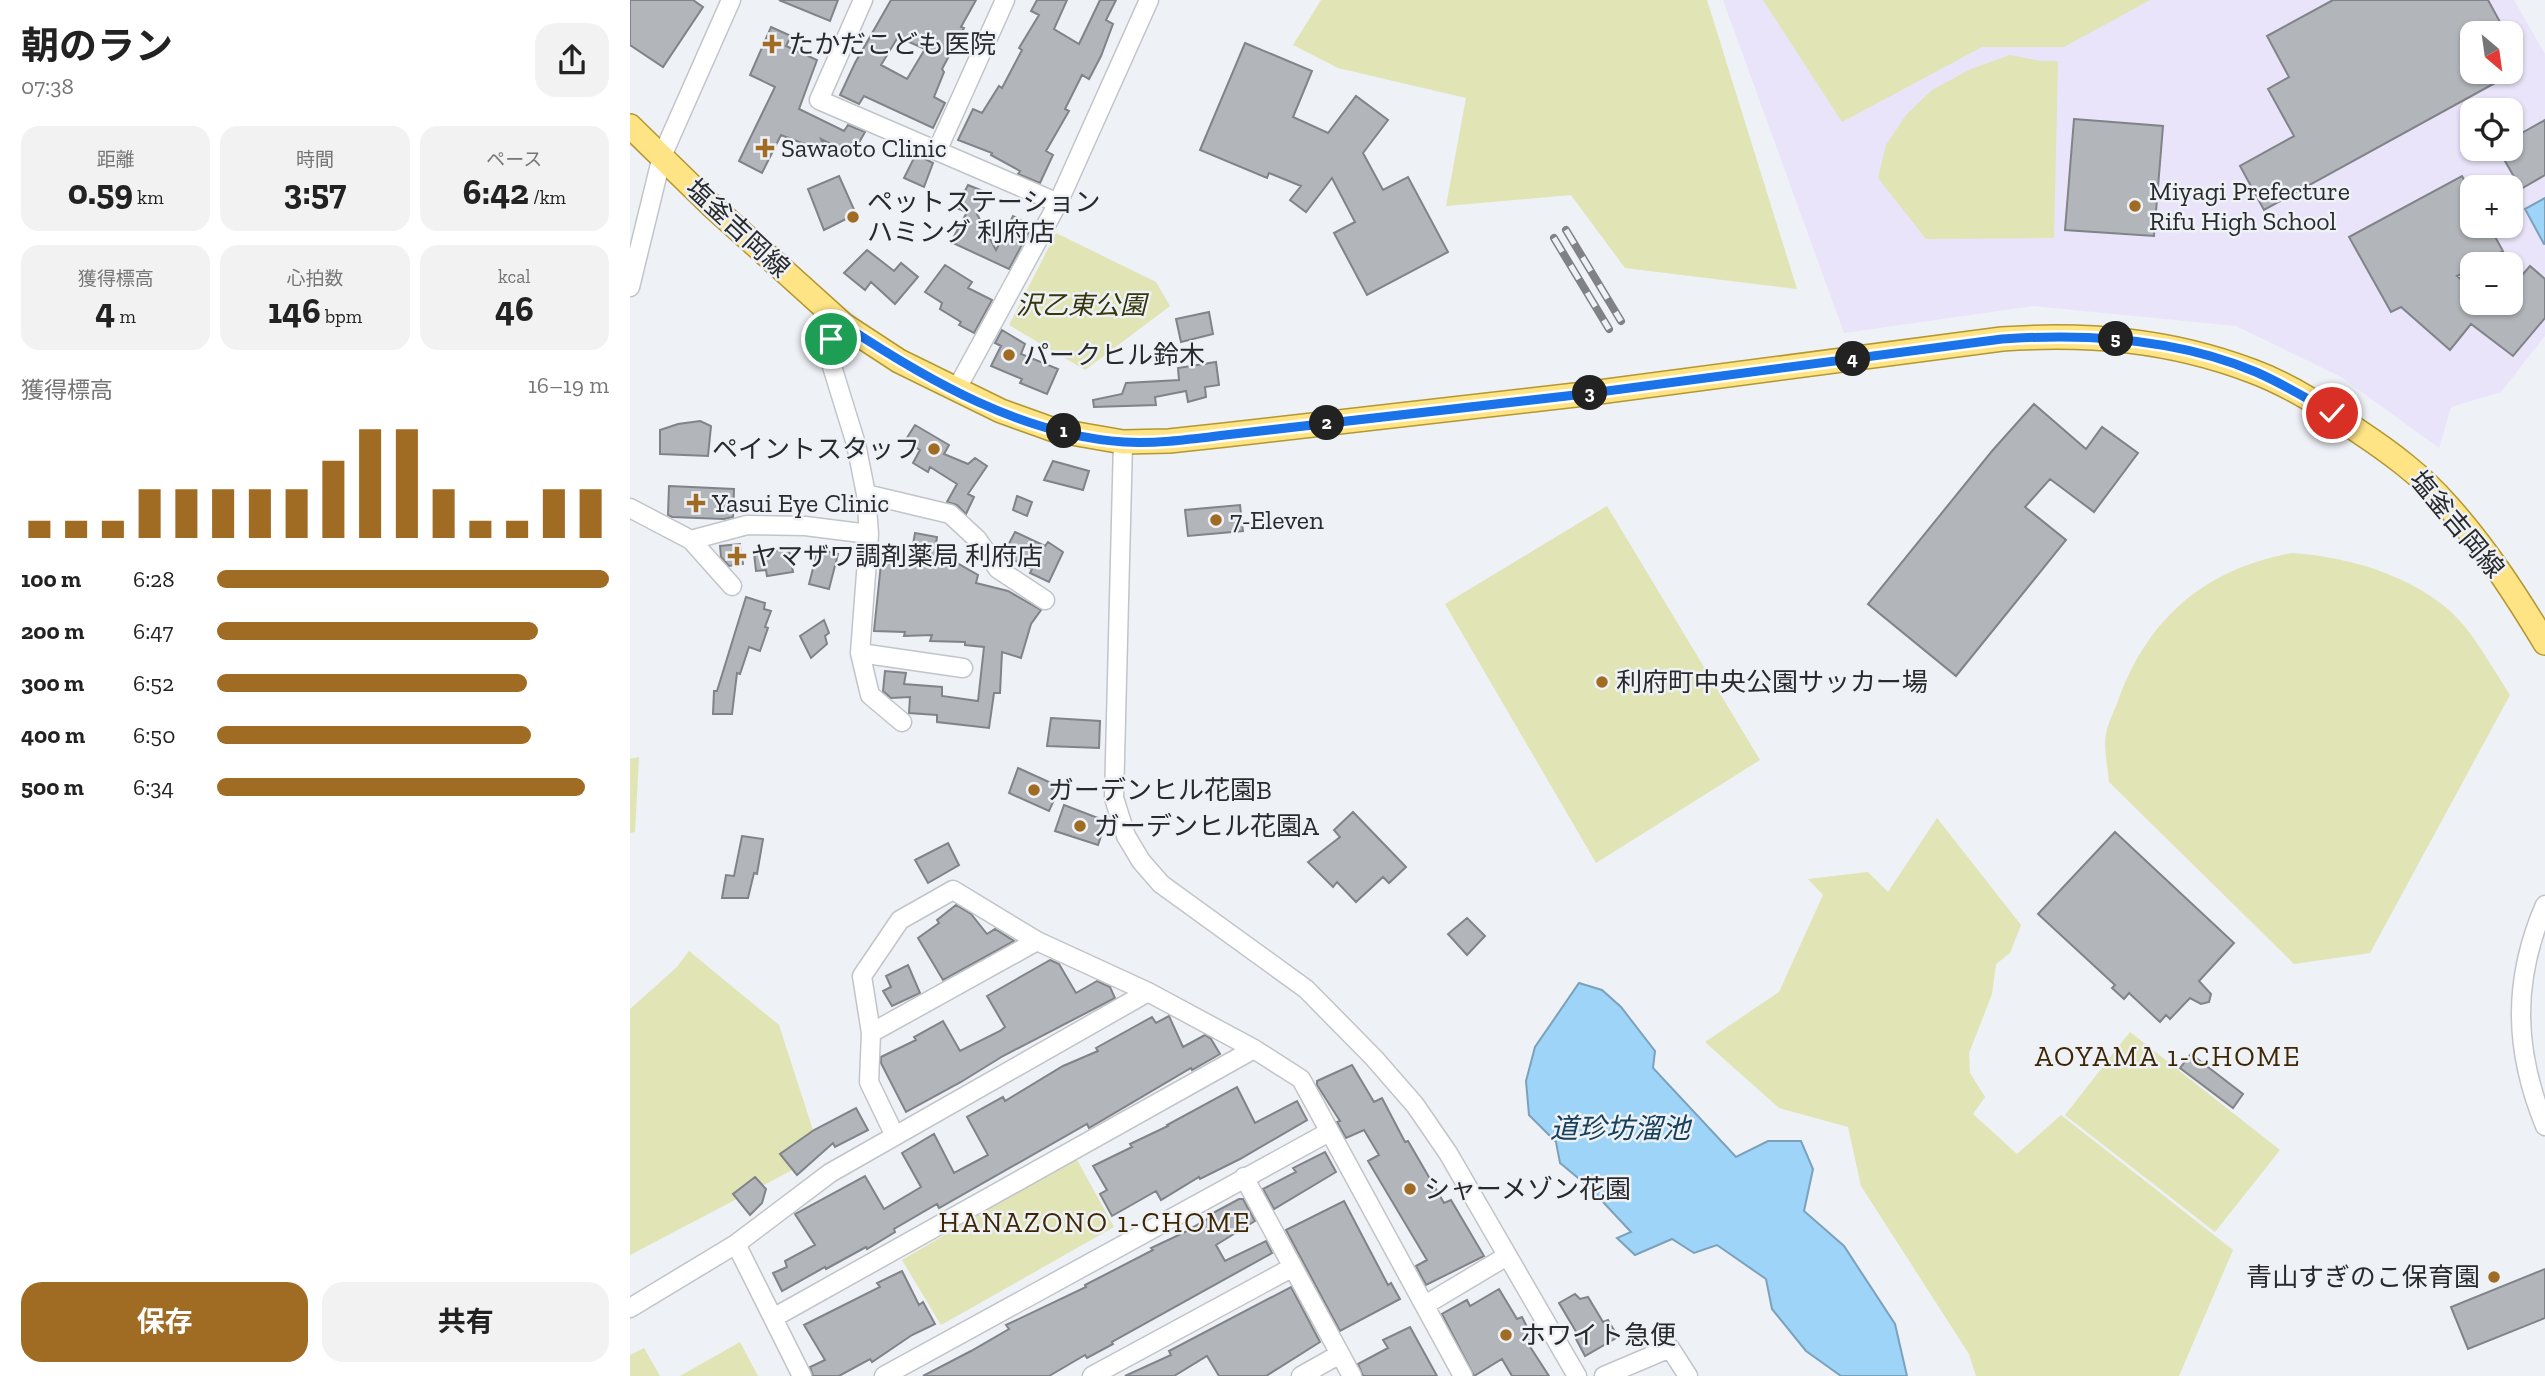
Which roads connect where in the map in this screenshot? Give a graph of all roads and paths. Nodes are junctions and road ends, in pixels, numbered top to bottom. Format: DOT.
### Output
graph roads {
  1 [pos="731,0"];
  2 [pos="863,0"];
  3 [pos="1005,0"];
  4 [pos="1149,0"];
  5 [pos="630,126"];
  6 [pos="937,151"];
  7 [pos="662,156"];
  8 [pos="1058,203"];
  9 [pos="630,287"];
  10 [pos="844,325"];
  11 [pos="956,390"];
  12 [pos="1123,442"];
  13 [pos="866,494"];
  14 [pos="630,509"];
  15 [pos="869,534"];
  16 [pos="691,540"];
  17 [pos="732,586"];
  18 [pos="1045,600"];
  19 [pos="2545,643"];
  20 [pos="860,653"];
  21 [pos="963,668"];
  22 [pos="902,722"];
  23 [pos="2545,905"];
  24 [pos="1037,942"];
  25 [pos="1149,992"];
  26 [pos="871,1032"];
  27 [pos="1254,1049"];
  28 [pos="2545,1126"];
  29 [pos="1329,1132"];
  30 [pos="895,1136"];
  31 [pos="1244,1177"];
  32 [pos="736,1244"];
  33 [pos="1507,1256"];
  34 [pos="1293,1267"];
  35 [pos="1425,1306"];
  36 [pos="630,1308"];
  37 [pos="774,1318"];
  38 [pos="1340,1354"];
  39 [pos="803,1376"];
  40 [pos="884,1376"];
  41 [pos="1092,1376"];
  42 [pos="1301,1376"];
  43 [pos="1352,1376"];
  44 [pos="1464,1376"];
  45 [pos="1577,1376"];
  46 [pos="1604,1376"];
  47 [pos="1688,1376"];
  1 -- 7 [label="street"];
  2 -- 6 [label="street"];
  3 -- 6 [label="street"];
  4 -- 8 [label="street"];
  5 -- 7 [label="main road, 塩釜吉岡線"];
  6 -- 8 [label="street"];
  7 -- 9 [label="street"];
  7 -- 10 [label="main road, 塩釜吉岡線"];
  8 -- 11 [label="street"];
  10 -- 11 [label="main road, 塩釜吉岡線"];
  10 -- 13 [label="street"];
  11 -- 12 [label="main road, 塩釜吉岡線"];
  12 -- 19 [label="main road, 塩釜吉岡線"];
  12 -- 33 [label="street"];
  13 -- 15 [label="street"];
  13 -- 18 [label="street"];
  14 -- 16 [label="street"];
  15 -- 16 [label="street"];
  15 -- 20 [label="street"];
  16 -- 17 [label="street"];
  20 -- 21 [label="street"];
  20 -- 22 [label="street"];
  23 -- 28 [label="street"];
  24 -- 25 [label="street"];
  24 -- 26 [label="street"];
  24 -- 26 [label="street"];
  25 -- 27 [label="street"];
  25 -- 30 [label="street"];
  26 -- 30 [label="street"];
  27 -- 29 [label="street"];
  27 -- 37 [label="street"];
  29 -- 31 [label="street"];
  29 -- 35 [label="street"];
  30 -- 32 [label="street"];
  31 -- 34 [label="street"];
  31 -- 40 [label="street"];
  32 -- 36 [label="street"];
  32 -- 37 [label="street"];
  33 -- 35 [label="street"];
  33 -- 45 [label="street"];
  34 -- 38 [label="street"];
  34 -- 41 [label="street"];
  35 -- 44 [label="street"];
  37 -- 39 [label="street"];
  38 -- 42 [label="street"];
  38 -- 43 [label="street"];
  46 -- 47 [label="street"];
}
